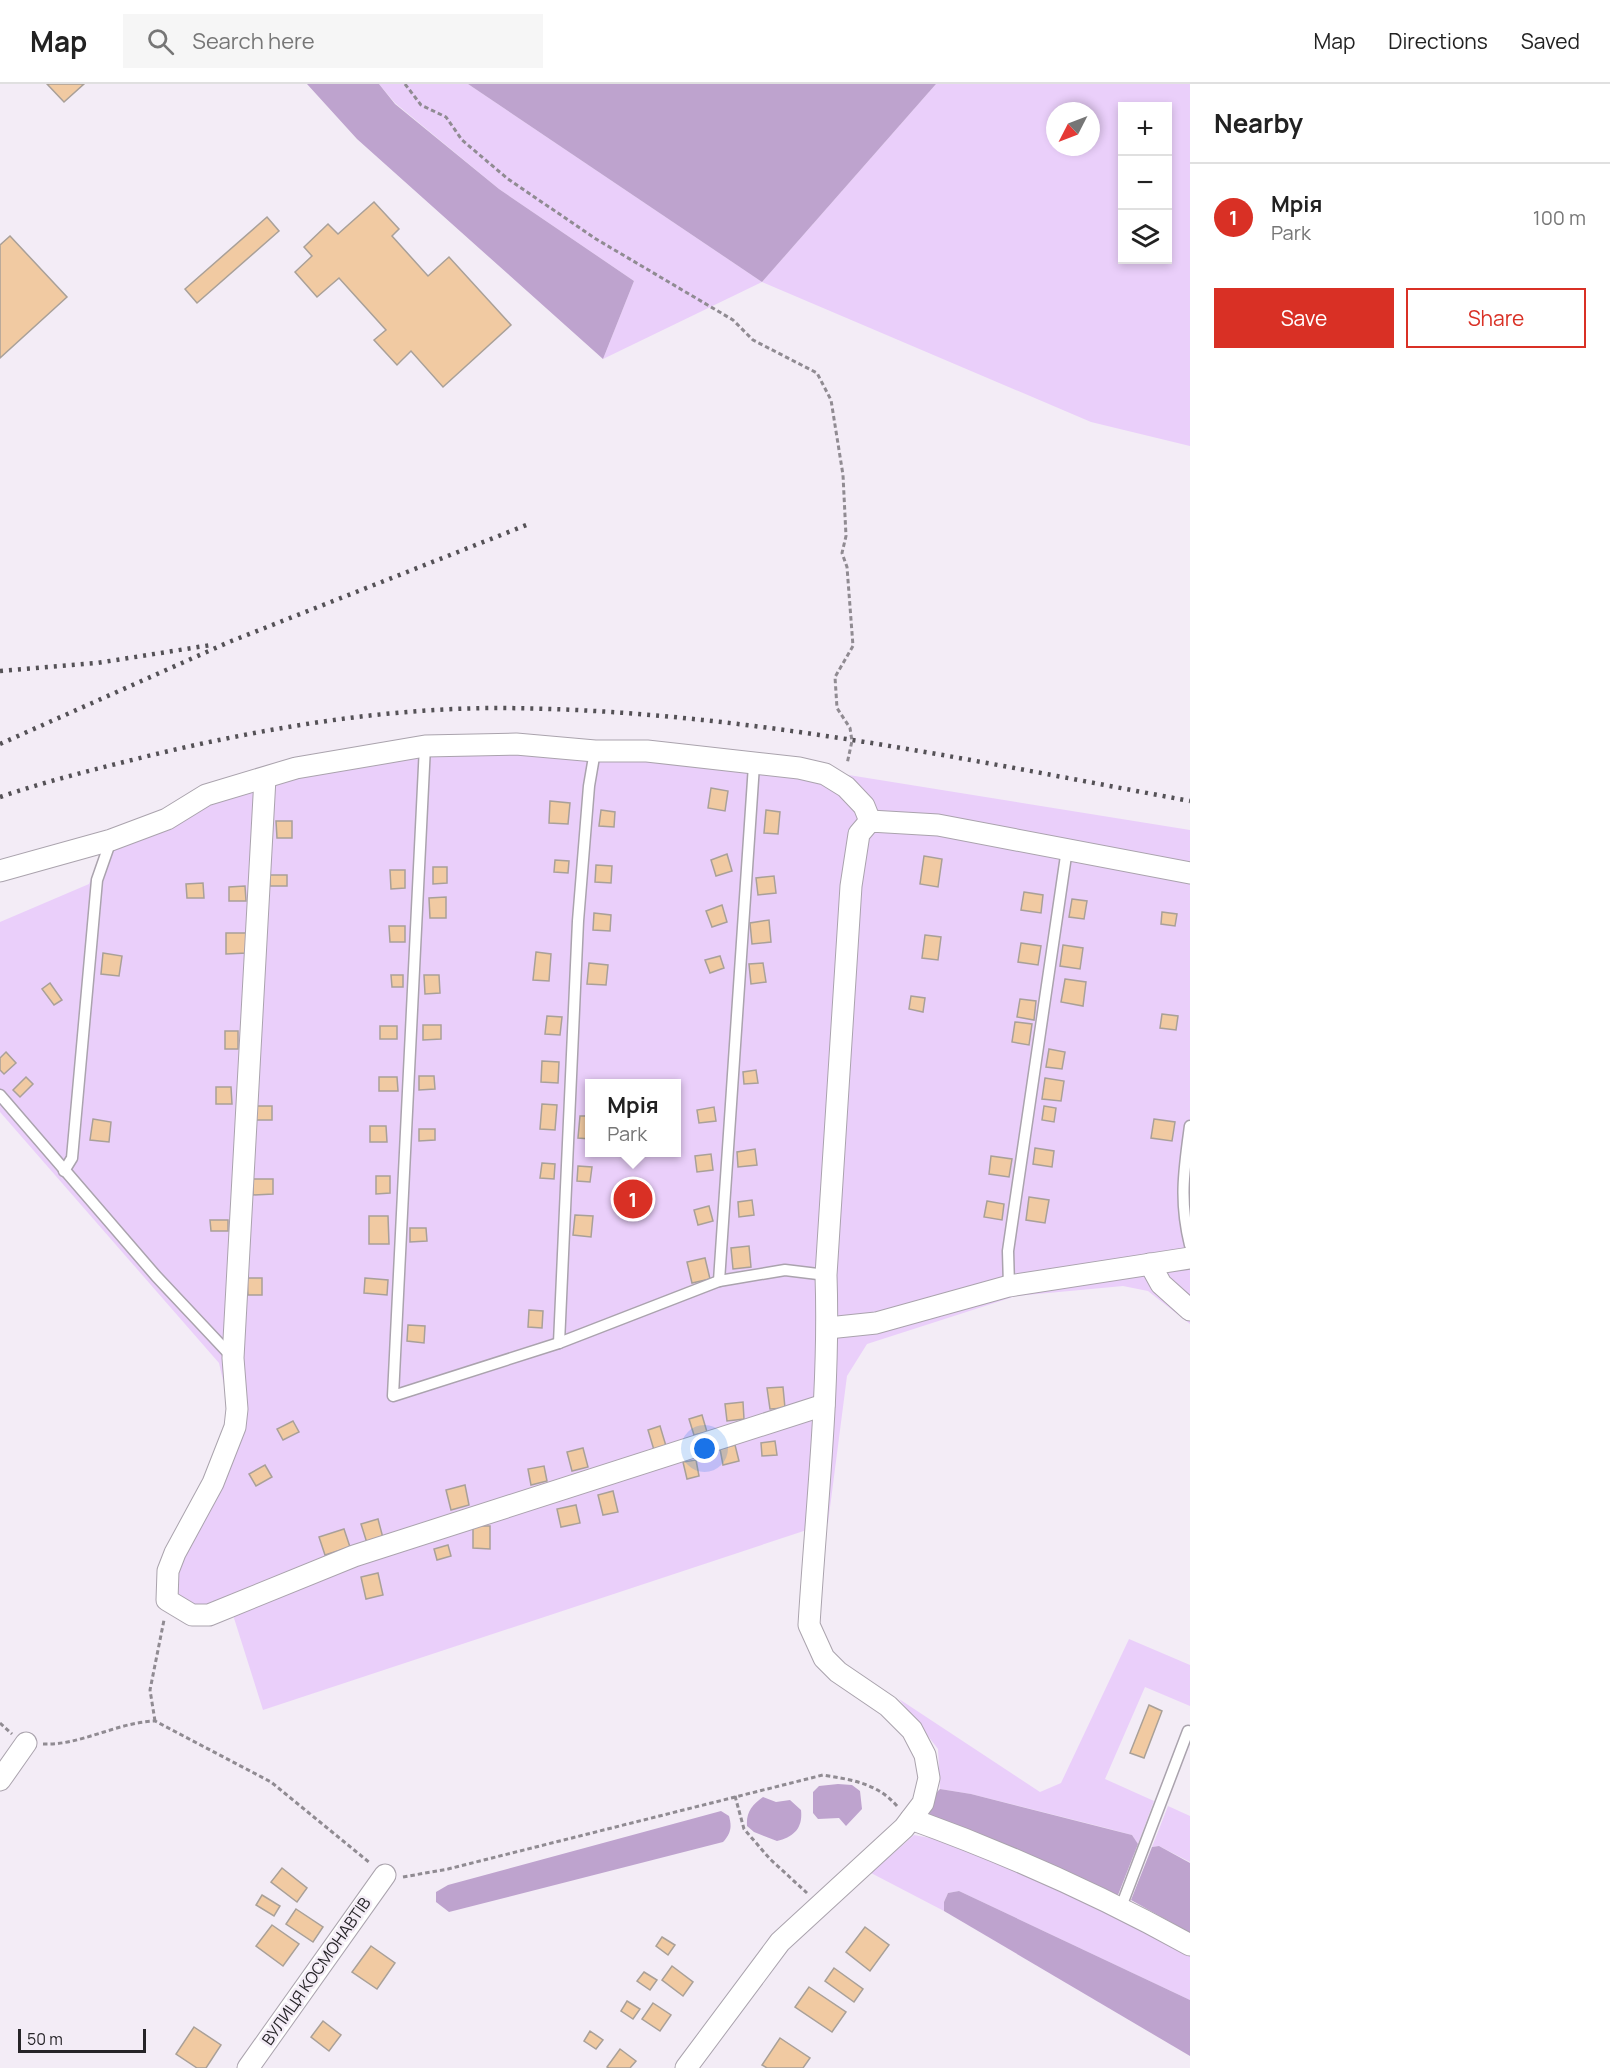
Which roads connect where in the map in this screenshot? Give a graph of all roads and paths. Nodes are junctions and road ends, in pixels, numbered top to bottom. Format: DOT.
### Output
graph roads {
  1 [pos="405,84"];
  2 [pos="425,746"];
  3 [pos="595,751"];
  4 [pos="754,765"];
  5 [pos="266,778"];
  6 [pos="846,787"];
  7 [pos="870,821"];
  8 [pos="111,840"];
  9 [pos="1067,849"];
  10 [pos="0,871"];
  11 [pos="1190,873"];
  12 [pos="0,1095"];
  13 [pos="1190,1126"];
  14 [pos="64,1171"];
  15 [pos="1190,1245"];
  16 [pos="1190,1258"];
  17 [pos="1150,1264"];
  18 [pos="826,1275"];
  19 [pos="719,1281"];
  20 [pos="1009,1286"];
  21 [pos="1190,1310"];
  22 [pos="828,1328"];
  23 [pos="559,1343"];
  24 [pos="233,1358"];
  25 [pos="824,1405"];
  26 [pos="167,1600"];
  27 [pos="155,1721"];
  28 [pos="0,1723"];
  29 [pos="1188,1731"];
  30 [pos="26,1743"];
  31 [pos="0,1780"];
  32 [pos="735,1796"];
  33 [pos="911,1819"];
  34 [pos="385,1875"];
  35 [pos="819,1905"];
  36 [pos="1121,1907"];
  37 [pos="1190,1945"];
  38 [pos="248,2068"];
  39 [pos="686,2068"];
  1 -- 6 [label="path"];
  2 -- 3 [label="street"];
  2 -- 5 [label="street"];
  2 -- 23 [label="lane"];
  3 -- 4 [label="street"];
  3 -- 23 [label="lane"];
  4 -- 6 [label="street"];
  4 -- 19 [label="lane"];
  5 -- 8 [label="street"];
  5 -- 24 [label="street"];
  6 -- 7 [label="street"];
  7 -- 9 [label="street"];
  7 -- 18 [label="street"];
  8 -- 10 [label="street"];
  8 -- 14 [label="lane"];
  9 -- 11 [label="street"];
  9 -- 20 [label="lane"];
  12 -- 14 [label="lane"];
  13 -- 15 [label="lane"];
  14 -- 24 [label="lane"];
  16 -- 17 [label="street"];
  17 -- 20 [label="street"];
  17 -- 21 [label="street"];
  18 -- 19 [label="lane"];
  18 -- 22 [label="street"];
  19 -- 23 [label="lane"];
  20 -- 22 [label="street"];
  22 -- 25 [label="street"];
  24 -- 26 [label="street"];
  25 -- 26 [label="street"];
  25 -- 33 [label="street"];
  26 -- 27 [label="path"];
  27 -- 30 [label="path"];
  27 -- 34 [label="path"];
  28 -- 30 [label="path"];
  29 -- 36 [label="lane"];
  30 -- 31 [label="street"];
  32 -- 33 [label="path"];
  32 -- 34 [label="path"];
  32 -- 35 [label="path"];
  33 -- 35 [label="street"];
  33 -- 36 [label="street"];
  34 -- 38 [label="street, ВУЛИЦЯ КОСМОНАВТІВ"];
  35 -- 39 [label="street"];
  36 -- 37 [label="street"];
}
